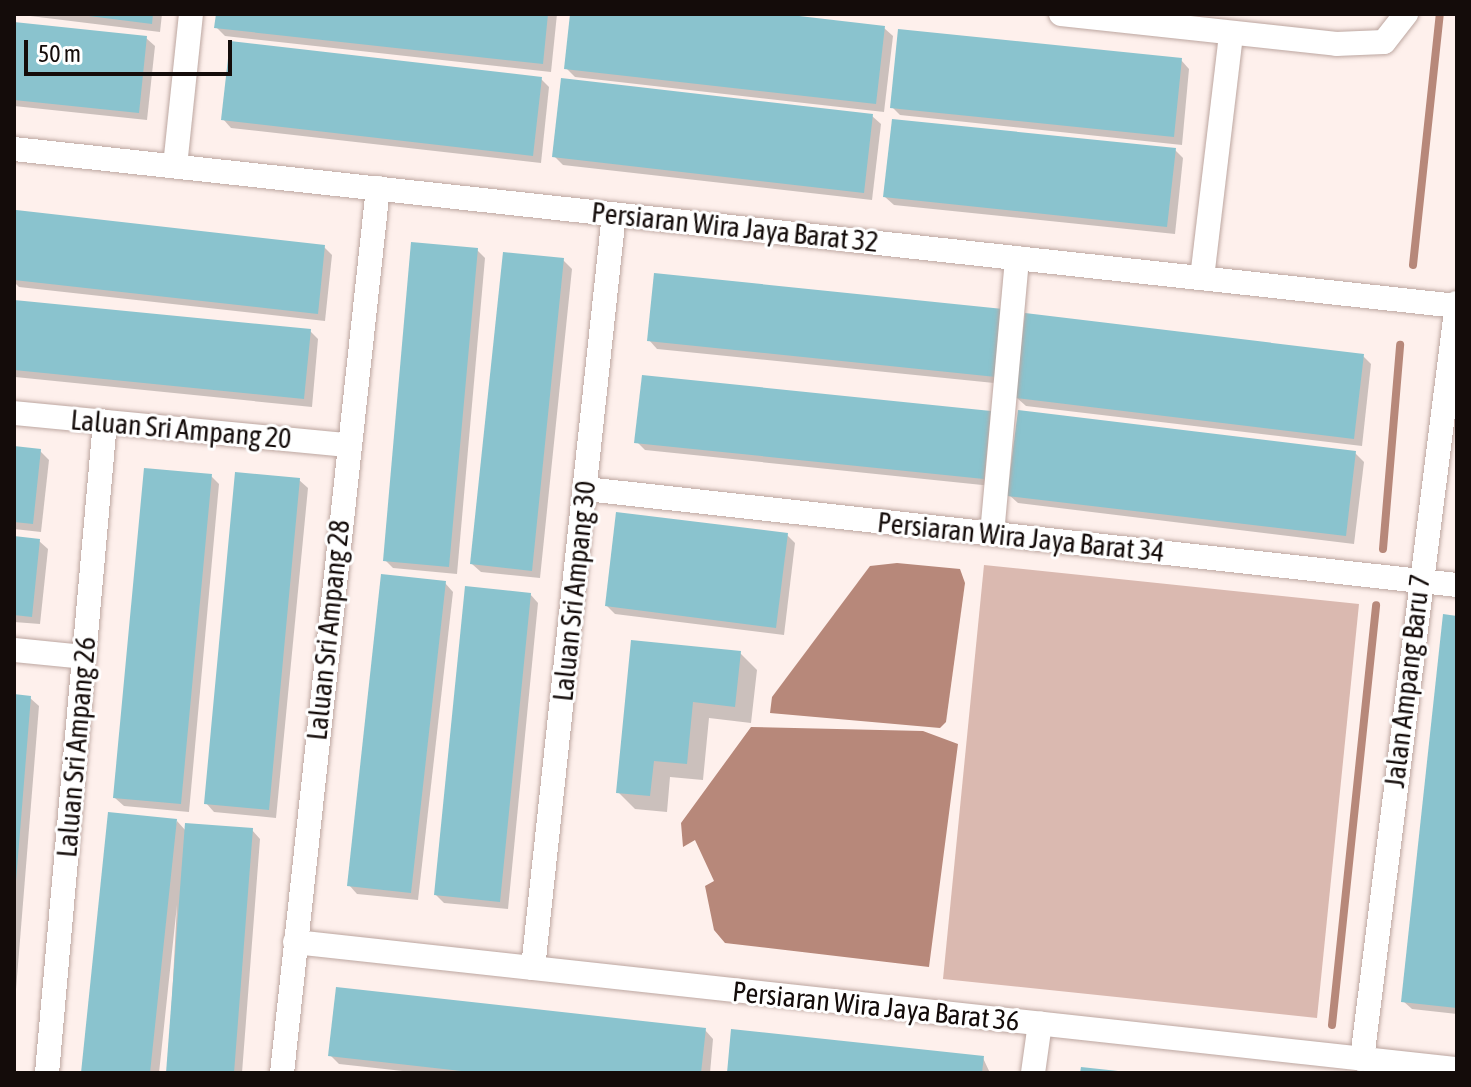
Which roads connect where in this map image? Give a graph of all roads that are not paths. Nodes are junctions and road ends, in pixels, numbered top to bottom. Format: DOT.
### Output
graph roads {
  1 [pos="191,14"];
  2 [pos="1061,14"];
  3 [pos="1406,14"];
  4 [pos="1231,34"];
  5 [pos="14,149"];
  6 [pos="175,166"];
  7 [pos="378,188"];
  8 [pos="614,214"];
  9 [pos="1017,258"];
  10 [pos="1202,278"];
  11 [pos="1457,305"];
  12 [pos="14,413"];
  13 [pos="105,422"];
  14 [pos="348,445"];
  15 [pos="586,489"];
  16 [pos="992,534"];
  17 [pos="1419,581"];
  18 [pos="1457,585"];
  19 [pos="14,650"];
  20 [pos="84,657"];
  21 [pos="295,942"];
  22 [pos="533,968"];
  23 [pos="1040,1023"];
  24 [pos="1362,1059"];
  25 [pos="1457,1069"];
  26 [pos="47,1073"];
  27 [pos="282,1073"];
  28 [pos="1033,1073"];
  1 -- 6 [label="street"];
  2 -- 4 [label="street"];
  3 -- 4 [label="street"];
  4 -- 10 [label="street"];
  5 -- 6 [label="street, Persiaran Wira Jaya Barat 32"];
  6 -- 7 [label="street, Persiaran Wira Jaya Barat 32"];
  7 -- 8 [label="street, Persiaran Wira Jaya Barat 32"];
  7 -- 14 [label="street, Laluan Sri Ampang 28"];
  8 -- 9 [label="street, Persiaran Wira Jaya Barat 32"];
  8 -- 15 [label="street, Laluan Sri Ampang 30"];
  9 -- 10 [label="street, Persiaran Wira Jaya Barat 32"];
  9 -- 16 [label="street"];
  10 -- 11 [label="street, Persiaran Wira Jaya Barat 32"];
  11 -- 17 [label="street, Jalan Ampang Baru 7"];
  12 -- 13 [label="street, Laluan Sri Ampang 20"];
  13 -- 14 [label="street, Laluan Sri Ampang 20"];
  13 -- 20 [label="street, Laluan Sri Ampang 26"];
  14 -- 21 [label="street, Laluan Sri Ampang 28"];
  15 -- 16 [label="street, Persiaran Wira Jaya Barat 34"];
  15 -- 22 [label="street, Laluan Sri Ampang 30"];
  16 -- 17 [label="street, Persiaran Wira Jaya Barat 34"];
  17 -- 18 [label="street, Persiaran Wira Jaya Barat 34"];
  17 -- 24 [label="street, Jalan Ampang Baru 7"];
  19 -- 20 [label="street"];
  20 -- 26 [label="street, Laluan Sri Ampang 26"];
  21 -- 22 [label="street, Persiaran Wira Jaya Barat 36"];
  21 -- 27 [label="street, Laluan Sri Ampang 28"];
  22 -- 23 [label="street, Persiaran Wira Jaya Barat 36"];
  23 -- 24 [label="street, Persiaran Wira Jaya Barat 36"];
  23 -- 28 [label="street"];
  24 -- 25 [label="street, Persiaran Wira Jaya Barat 36"];
}
